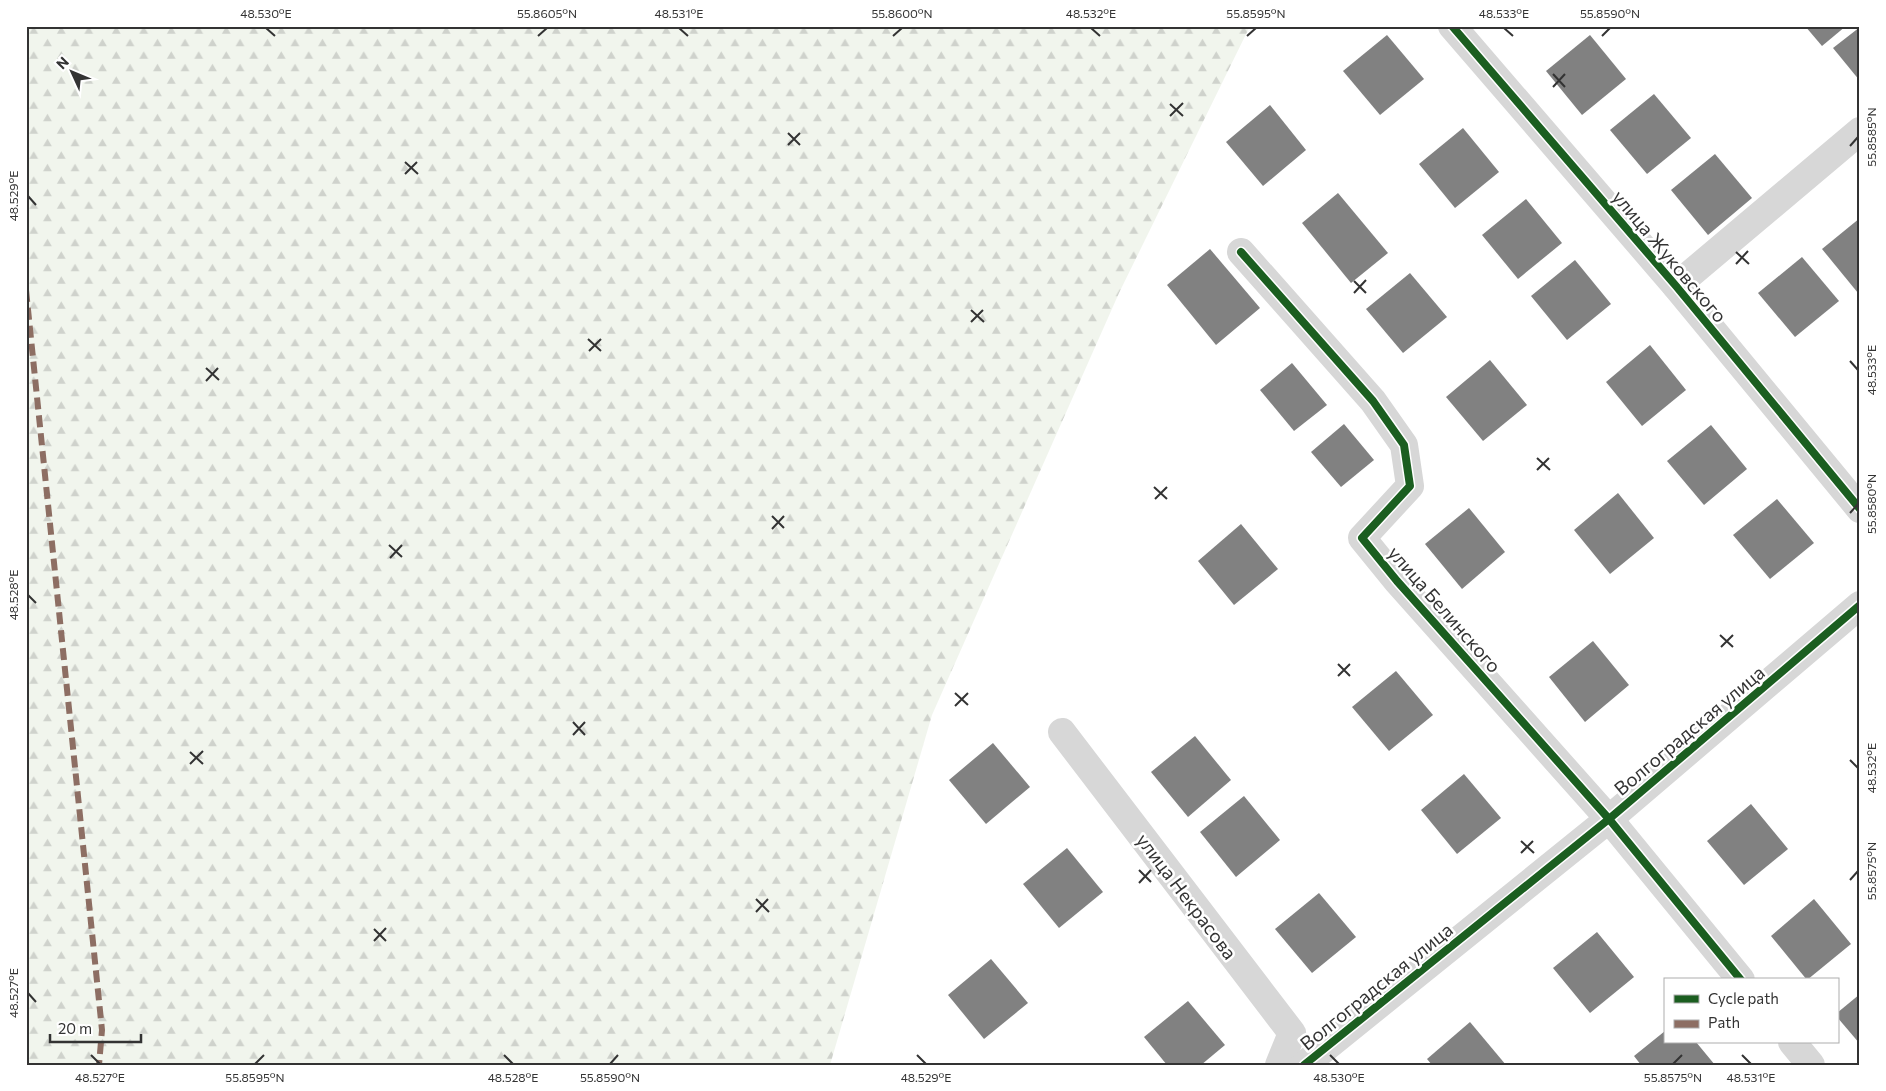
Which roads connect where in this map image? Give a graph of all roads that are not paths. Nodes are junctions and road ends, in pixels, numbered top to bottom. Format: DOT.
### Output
graph roads {
  1 [pos="1452,26"];
  2 [pos="1860,131"];
  3 [pos="1241,252"];
  4 [pos="1676,286"];
  5 [pos="1860,509"];
  6 [pos="1860,605"];
  7 [pos="1062,732"];
  8 [pos="1609,819"];
  9 [pos="1739,978"];
  10 [pos="1794,1044"];
  11 [pos="1279,1065"];
  12 [pos="1304,1065"];
  13 [pos="1811,1065"];
  1 -- 4 [label="street, улица Жуковского"];
  2 -- 4 [label="street"];
  3 -- 8 [label="street, улица Белинского"];
  4 -- 5 [label="street, улица Жуковского"];
  6 -- 8 [label="street, Волгоградская улица"];
  7 -- 11 [label="street, улица Некрасова"];
  8 -- 9 [label="street, улица Белинского"];
  8 -- 12 [label="street, Волгоградская улица"];
  10 -- 13 [label="street"];
}
